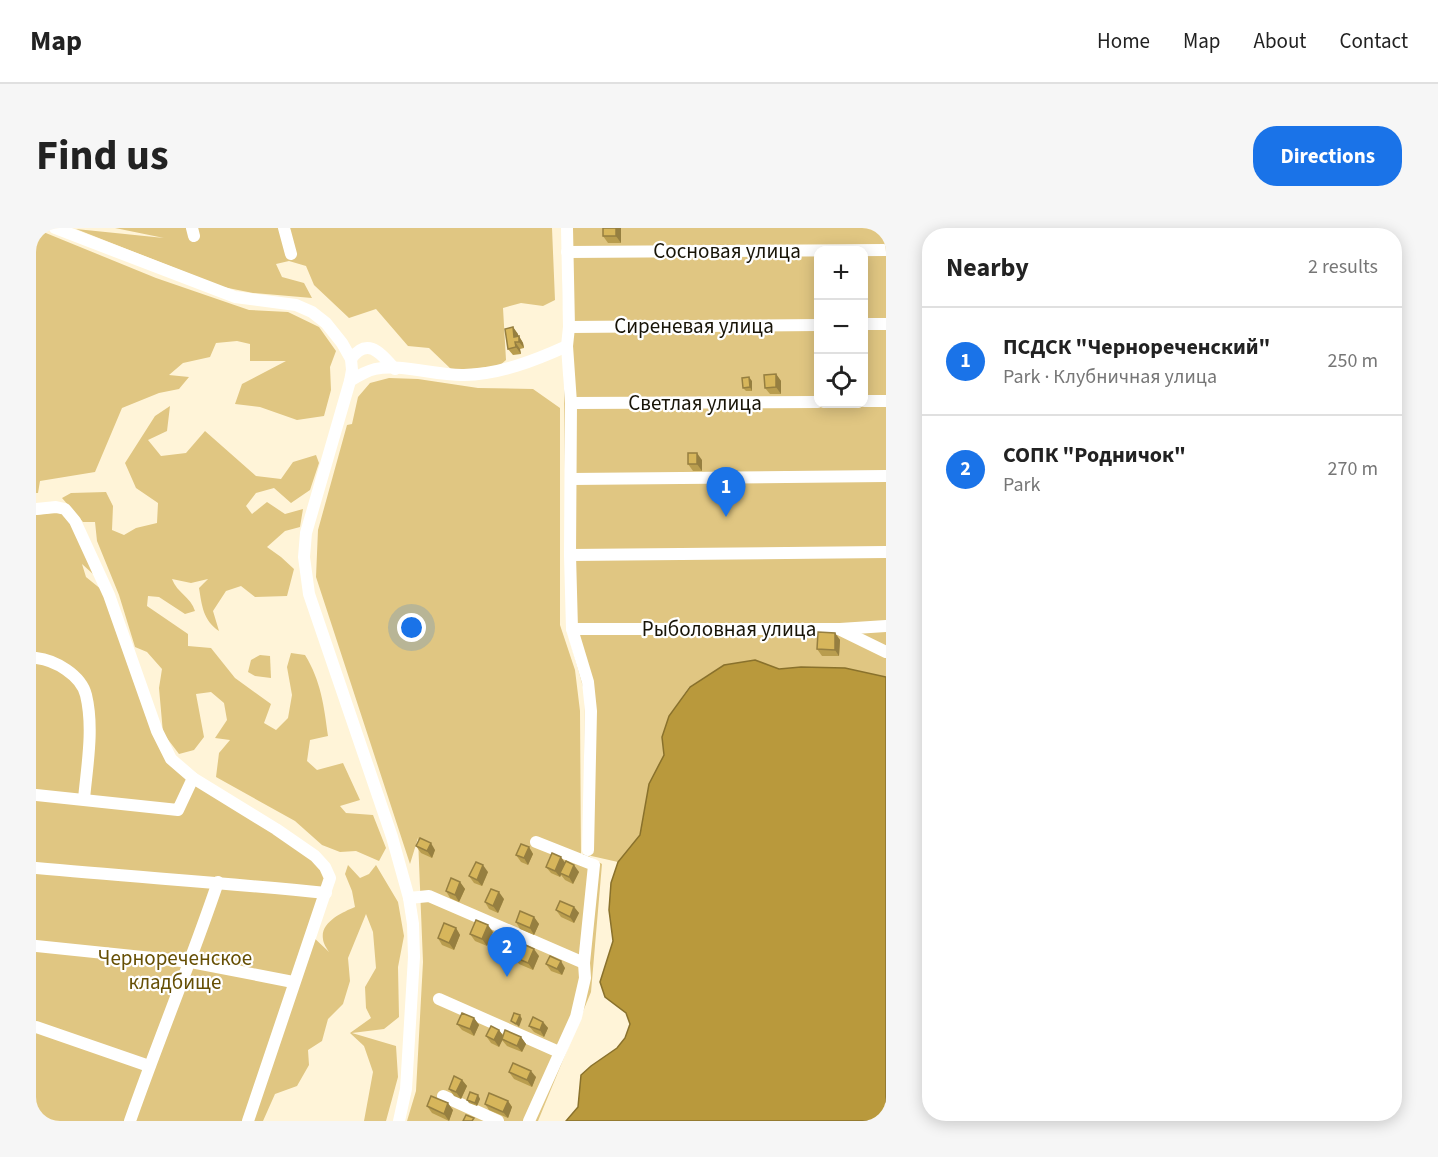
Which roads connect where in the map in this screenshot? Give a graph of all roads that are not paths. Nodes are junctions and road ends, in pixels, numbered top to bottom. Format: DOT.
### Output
graph roads {
  1 [pos="55,228"];
  2 [pos="284,228"];
  3 [pos="567,228"];
  4 [pos="886,250"];
  5 [pos="567,252"];
  6 [pos="291,254"];
  7 [pos="868,324"];
  8 [pos="886,324"];
  9 [pos="814,325"];
  10 [pos="569,327"];
  11 [pos="567,346"];
  12 [pos="351,359"];
  13 [pos="395,369"];
  14 [pos="350,381"];
  15 [pos="868,401"];
  16 [pos="886,401"];
  17 [pos="814,402"];
  18 [pos="571,404"];
  19 [pos="886,476"];
  20 [pos="571,479"];
  21 [pos="36,509"];
  22 [pos="886,552"];
  23 [pos="570,555"];
  24 [pos="886,626"];
  25 [pos="572,629"];
  26 [pos="840,629"];
  27 [pos="886,652"];
  28 [pos="36,658"];
  29 [pos="193,778"];
  30 [pos="36,795"];
  31 [pos="84,799"];
  32 [pos="536,842"];
  33 [pos="588,850"];
  34 [pos="36,868"];
  35 [pos="218,882"];
  36 [pos="326,893"];
  37 [pos="409,898"];
  38 [pos="36,946"];
  39 [pos="191,962"];
  40 [pos="584,963"];
  41 [pos="293,982"];
  42 [pos="439,999"];
  43 [pos="36,1027"];
  44 [pos="559,1052"];
  45 [pos="149,1066"];
  46 [pos="443,1096"];
  47 [pos="130,1121"];
  48 [pos="248,1121"];
  49 [pos="399,1121"];
  50 [pos="498,1121"];
  51 [pos="529,1121"];
  1 -- 12 [label="street"];
  2 -- 6 [label="street"];
  3 -- 5 [label="street"];
  4 -- 5 [label="street, Сосновая улица"];
  5 -- 10 [label="street"];
  7 -- 8 [label="street"];
  9 -- 10 [label="street, Сиреневая улица"];
  10 -- 11 [label="street"];
  11 -- 13 [label="street"];
  11 -- 18 [label="street"];
  12 -- 13 [label="street"];
  12 -- 14 [label="street"];
  13 -- 14 [label="street"];
  14 -- 37 [label="street"];
  15 -- 16 [label="street"];
  17 -- 18 [label="street, Светлая улица"];
  18 -- 20 [label="street"];
  19 -- 20 [label="street"];
  20 -- 23 [label="street"];
  21 -- 29 [label="street"];
  22 -- 23 [label="street"];
  23 -- 25 [label="street"];
  24 -- 26 [label="street, Рыболовная улица"];
  25 -- 26 [label="street, Рыболовная улица"];
  25 -- 33 [label="street"];
  26 -- 27 [label="street"];
  28 -- 31 [label="street"];
  29 -- 31 [label="street"];
  29 -- 36 [label="street"];
  30 -- 31 [label="street"];
  32 -- 40 [label="street"];
  34 -- 35 [label="street"];
  35 -- 36 [label="street"];
  35 -- 39 [label="street"];
  36 -- 41 [label="street"];
  37 -- 40 [label="street"];
  37 -- 49 [label="street"];
  38 -- 39 [label="street"];
  39 -- 41 [label="street"];
  39 -- 45 [label="street"];
  40 -- 44 [label="street"];
  41 -- 48 [label="street"];
  42 -- 44 [label="street"];
  43 -- 45 [label="street"];
  44 -- 51 [label="street"];
  45 -- 47 [label="street"];
  46 -- 50 [label="street"];
}
